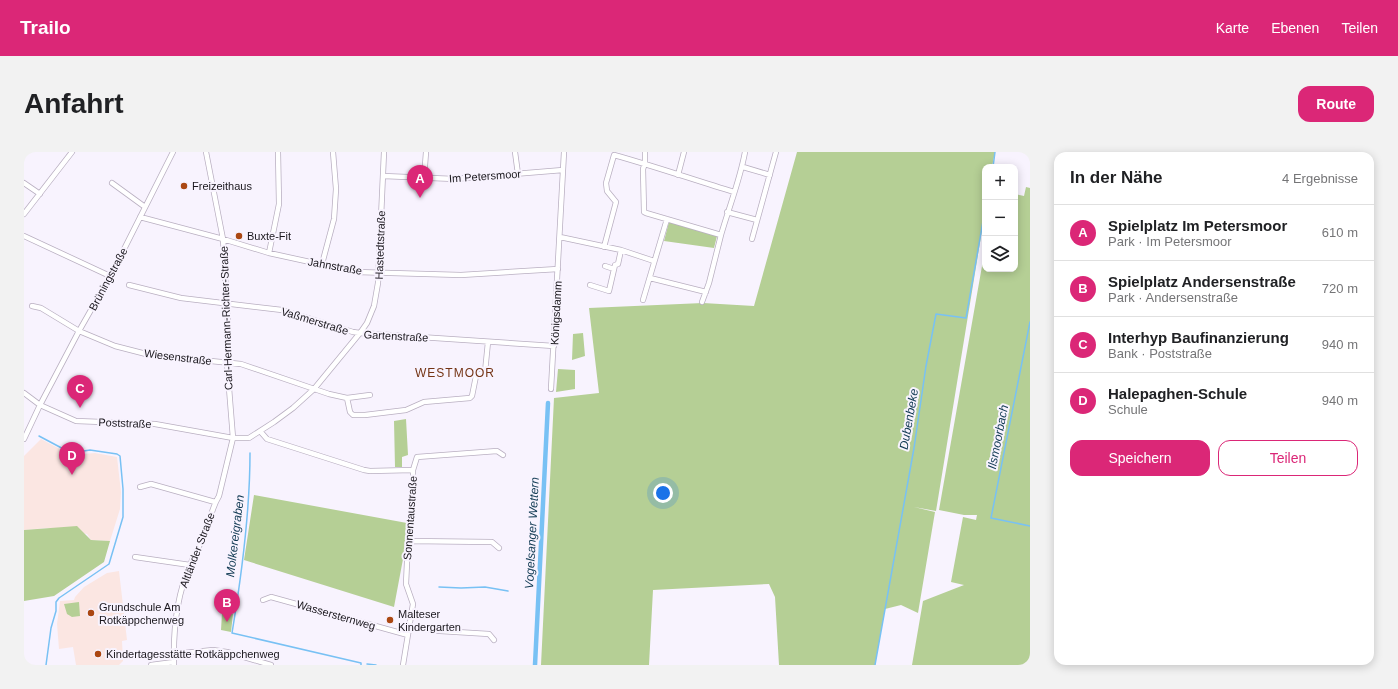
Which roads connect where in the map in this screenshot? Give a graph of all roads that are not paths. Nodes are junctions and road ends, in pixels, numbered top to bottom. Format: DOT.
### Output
graph roads {
  1 [pos="72,152"];
  2 [pos="173,152"];
  3 [pos="206,152"];
  4 [pos="278,152"];
  5 [pos="333,152"];
  6 [pos="384,152"];
  7 [pos="426,152"];
  8 [pos="515,152"];
  9 [pos="564,152"];
  10 [pos="644,152"];
  11 [pos="684,152"];
  12 [pos="745,152"];
  13 [pos="776,152"];
  14 [pos="645,163"];
  15 [pos="743,167"];
  16 [pos="563,170"];
  17 [pos="518,174"];
  18 [pos="770,174"];
  19 [pos="678,175"];
  20 [pos="383,176"];
  21 [pos="424,179"];
  22 [pos="24,183"];
  23 [pos="112,183"];
  24 [pos="734,192"];
  25 [pos="40,194"];
  26 [pos="145,207"];
  27 [pos="727,212"];
  28 [pos="24,214"];
  29 [pos="140,217"];
  30 [pos="667,219"];
  31 [pos="757,220"];
  32 [pos="721,235"];
  33 [pos="24,236"];
  34 [pos="560,237"];
  35 [pos="223,239"];
  36 [pos="752,239"];
  37 [pos="604,247"];
  38 [pos="621,250"];
  39 [pos="269,253"];
  40 [pos="654,261"];
  41 [pos="322,264"];
  42 [pos="605,266"];
  43 [pos="558,269"];
  44 [pos="614,269"];
  45 [pos="378,272"];
  46 [pos="110,276"];
  47 [pos="650,278"];
  48 [pos="129,285"];
  49 [pos="590,285"];
  50 [pos="706,292"];
  51 [pos="644,300"];
  52 [pos="702,302"];
  53 [pos="228,304"];
  54 [pos="32,306"];
  55 [pos="79,331"];
  56 [pos="360,333"];
  57 [pos="488,342"];
  58 [pos="554,346"];
  59 [pos="227,363"];
  60 [pos="314,389"];
  61 [pos="551,390"];
  62 [pos="24,393"];
  63 [pos="370,395"];
  64 [pos="347,398"];
  65 [pos="40,405"];
  66 [pos="260,431"];
  67 [pos="233,438"];
  68 [pos="24,439"];
  69 [pos="503,455"];
  70 [pos="413,470"];
  71 [pos="140,487"];
  72 [pos="215,502"];
  73 [pos="408,541"];
  74 [pos="499,548"];
  75 [pos="135,557"];
  76 [pos="190,565"];
  77 [pos="263,600"];
  78 [pos="410,627"];
  79 [pos="408,635"];
  80 [pos="494,640"];
  81 [pos="174,654"];
  82 [pos="260,663"];
  83 [pos="174,664"];
  84 [pos="151,665"];
  85 [pos="271,665"];
  86 [pos="403,665"];
  1 -- 25 [label="street"];
  2 -- 26 [label="street, Brüningstraße"];
  3 -- 35 [label="street, Carl-Hermann-Richter-Straße"];
  4 -- 39 [label="street"];
  5 -- 41 [label="street"];
  6 -- 20 [label="street, Hastedtstraße"];
  7 -- 21 [label="street"];
  8 -- 17 [label="street"];
  9 -- 16 [label="street, Königsdamm"];
  10 -- 14 [label="street"];
  11 -- 19 [label="street"];
  12 -- 15 [label="street"];
  13 -- 18 [label="street"];
  14 -- 19 [label="street"];
  14 -- 30 [label="street"];
  14 -- 37 [label="street"];
  15 -- 18 [label="street"];
  15 -- 24 [label="street"];
  16 -- 17 [label="street, Im Petersmoor"];
  16 -- 34 [label="street, Königsdamm"];
  17 -- 21 [label="street, Im Petersmoor"];
  18 -- 31 [label="street"];
  19 -- 24 [label="street"];
  20 -- 21 [label="street, Im Petersmoor"];
  20 -- 45 [label="street, Hastedtstraße"];
  22 -- 25 [label="street"];
  23 -- 26 [label="street"];
  24 -- 27 [label="street"];
  25 -- 28 [label="street"];
  26 -- 29 [label="street, Brüningstraße"];
  27 -- 31 [label="street"];
  27 -- 32 [label="street"];
  29 -- 35 [label="street, Jahnstraße"];
  29 -- 46 [label="street, Brüningstraße"];
  30 -- 32 [label="street"];
  30 -- 40 [label="street"];
  31 -- 36 [label="street"];
  32 -- 50 [label="street"];
  33 -- 46 [label="street"];
  34 -- 37 [label="street"];
  34 -- 43 [label="street, Königsdamm"];
  35 -- 39 [label="street, Jahnstraße"];
  35 -- 53 [label="street, Carl-Hermann-Richter-Straße"];
  37 -- 38 [label="street"];
  38 -- 40 [label="street"];
  38 -- 44 [label="street"];
  39 -- 41 [label="street, Jahnstraße"];
  40 -- 47 [label="street"];
  41 -- 45 [label="street, Jahnstraße"];
  42 -- 44 [label="street"];
  43 -- 45 [label="street, Jahnstraße"];
  43 -- 58 [label="street, Königsdamm"];
  44 -- 49 [label="street"];
  45 -- 56 [label="street, Hastedtstraße"];
  46 -- 55 [label="street, Brüningstraße"];
  47 -- 50 [label="street"];
  47 -- 51 [label="street"];
  48 -- 53 [label="street, Vaßmerstraße"];
  50 -- 52 [label="street"];
  53 -- 56 [label="street, Vaßmerstraße"];
  53 -- 59 [label="street, Carl-Hermann-Richter-Straße"];
  54 -- 55 [label="street, Wiesenstraße"];
  55 -- 59 [label="street, Wiesenstraße"];
  55 -- 65 [label="street, Brüningstraße"];
  56 -- 57 [label="street, Gartenstraße"];
  56 -- 60 [label="street, Gartenstraße"];
  57 -- 58 [label="street, Gartenstraße"];
  57 -- 64 [label="street"];
  58 -- 61 [label="street, Königsdamm"];
  59 -- 60 [label="street, Wiesenstraße"];
  59 -- 67 [label="street, Carl-Hermann-Richter-Straße"];
  60 -- 64 [label="street, Wiesenstraße"];
  60 -- 66 [label="street, Gartenstraße"];
  62 -- 65 [label="street, Poststraße"];
  63 -- 64 [label="street, Wiesenstraße"];
  65 -- 67 [label="street, Poststraße"];
  65 -- 68 [label="street, Brüningstraße"];
  66 -- 67 [label="street, Gartenstraße"];
  66 -- 70 [label="street, Sonnentaustraße"];
  67 -- 72 [label="street, Altländer Straße"];
  69 -- 70 [label="street"];
  70 -- 73 [label="street, Sonnentaustraße"];
  71 -- 72 [label="street"];
  72 -- 76 [label="street, Altländer Straße"];
  73 -- 74 [label="street"];
  73 -- 78 [label="street, Sonnentaustraße"];
  75 -- 76 [label="street"];
  76 -- 81 [label="street, Altländer Straße"];
  77 -- 79 [label="street, Wassersternweg"];
  78 -- 79 [label="street"];
  78 -- 80 [label="street"];
  79 -- 86 [label="street"];
  81 -- 82 [label="street"];
  81 -- 83 [label="street, Altländer Straße"];
  82 -- 85 [label="street"];
  83 -- 84 [label="street"];
}
